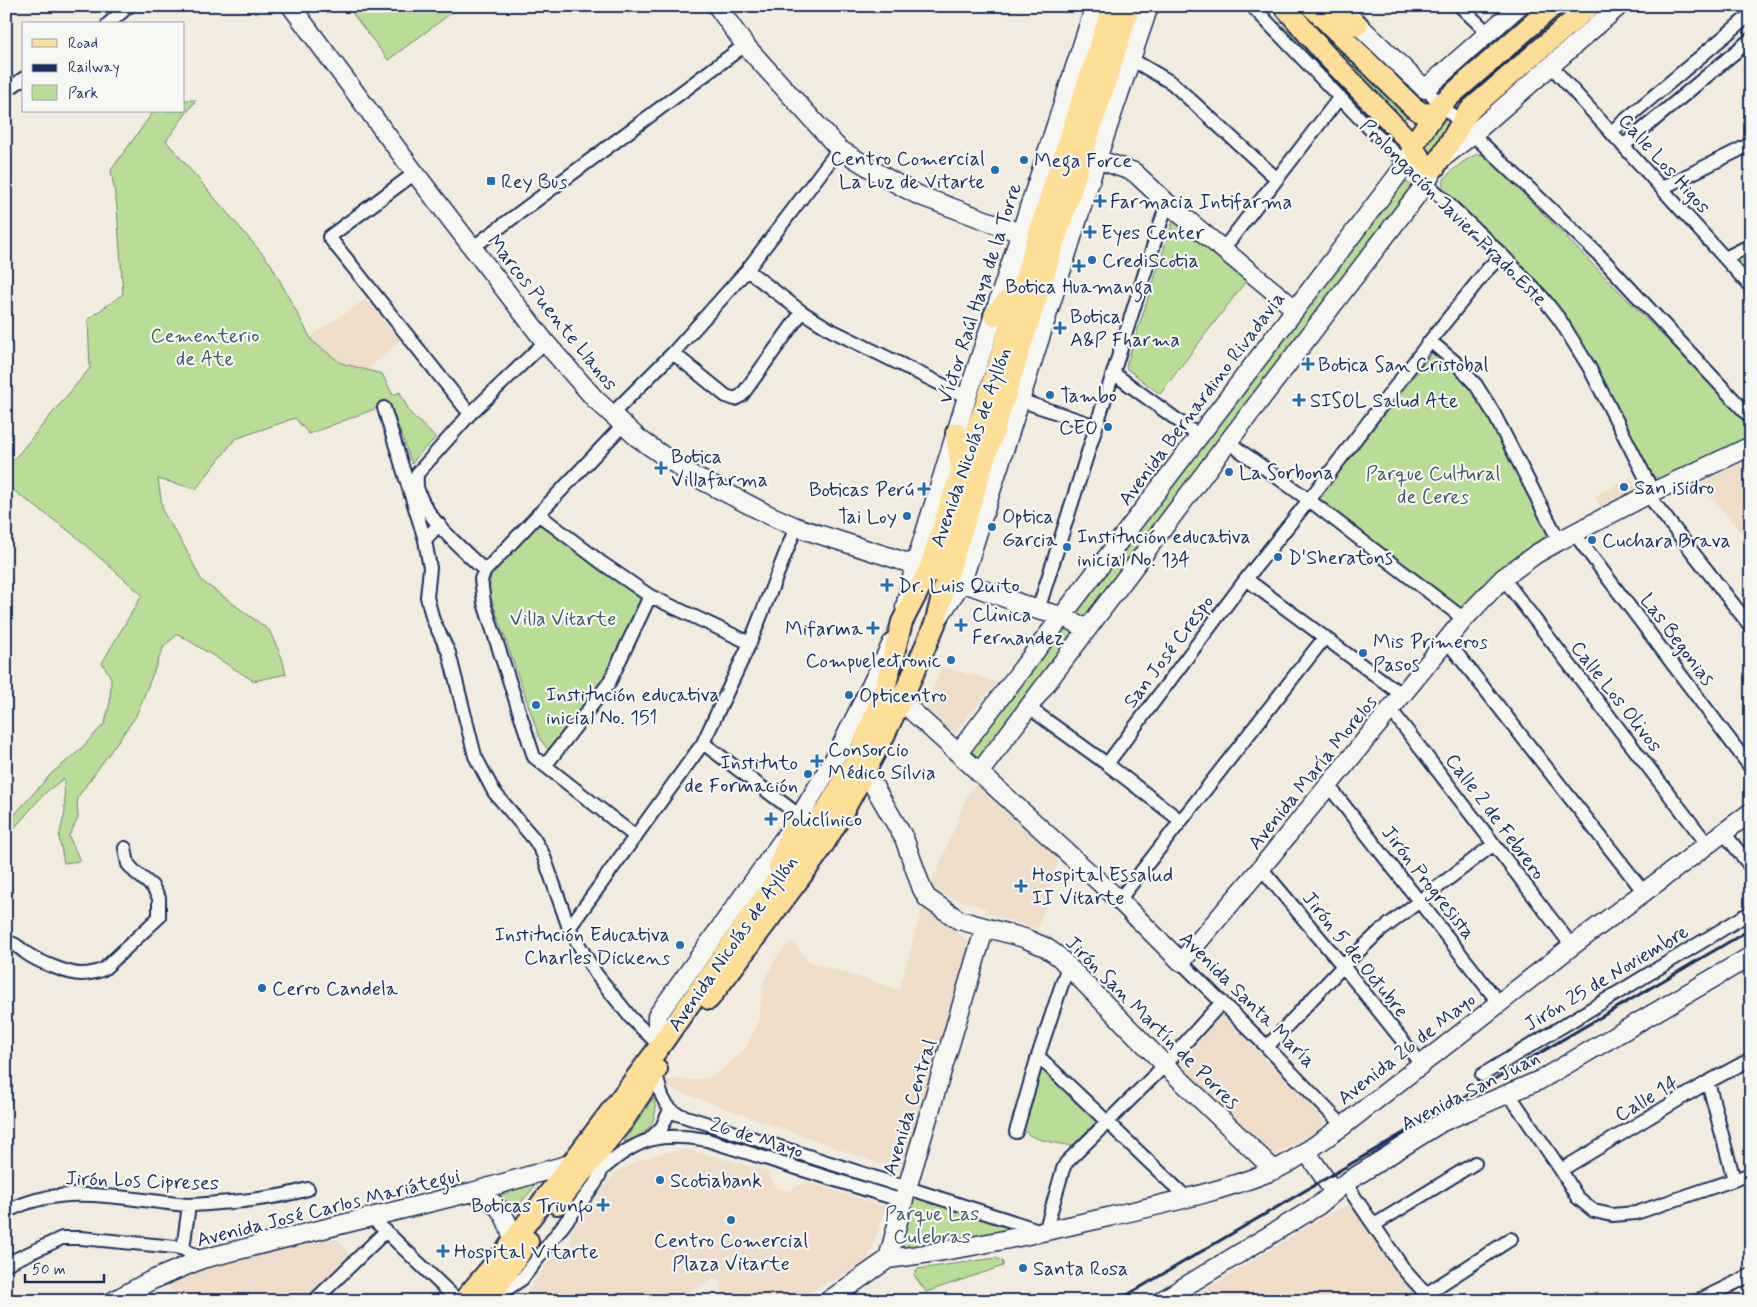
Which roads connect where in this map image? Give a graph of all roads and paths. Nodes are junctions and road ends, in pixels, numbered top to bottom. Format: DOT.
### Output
graph roads {
  1 [pos="129,6"];
  2 [pos="291,6"];
  3 [pos="717,6"];
  4 [pos="1095,6"];
  5 [pos="1113,6"];
  6 [pos="1130,6"];
  7 [pos="1150,6"];
  8 [pos="1252,6"];
  9 [pos="1284,6"];
  10 [pos="1339,6"];
  11 [pos="1460,6"];
  12 [pos="1519,6"];
  13 [pos="1553,6"];
  14 [pos="1590,6"];
  15 [pos="1619,6"];
  16 [pos="1315,10"];
  17 [pos="1751,14"];
  18 [pos="110,22"];
  19 [pos="1358,25"];
  20 [pos="1488,33"];
  21 [pos="1751,39"];
  22 [pos="745,45"];
  23 [pos="1131,60"];
  24 [pos="1550,65"];
  25 [pos="22,79"];
  26 [pos="1425,89"];
  27 [pos="6,91"];
  28 [pos="1340,97"];
  29 [pos="1437,109"];
  30 [pos="1467,128"];
  31 [pos="1611,132"];
  32 [pos="1751,144"];
  33 [pos="1623,146"];
  34 [pos="839,149"];
  35 [pos="1409,154"];
  36 [pos="1097,158"];
  37 [pos="1434,170"];
  38 [pos="415,173"];
  39 [pos="1276,178"];
  40 [pos="1662,188"];
  41 [pos="1167,203"];
  42 [pos="1020,233"];
  43 [pos="1751,245"];
  44 [pos="472,248"];
  45 [pos="1224,248"];
  46 [pos="1502,255"];
  47 [pos="1725,258"];
  48 [pos="747,270"];
  49 [pos="1031,286"];
  50 [pos="1751,287"];
  51 [pos="1295,308"];
  52 [pos="802,312"];
  53 [pos="994,315"];
  54 [pos="1042,330"];
  55 [pos="1430,341"];
  56 [pos="545,342"];
  57 [pos="674,353"];
  58 [pos="1113,373"];
  59 [pos="967,397"];
  60 [pos="1019,400"];
  61 [pos="384,408"];
  62 [pos="470,414"];
  63 [pos="1751,418"];
  64 [pos="617,420"];
  65 [pos="1096,426"];
  66 [pos="956,433"];
  67 [pos="1199,436"];
  68 [pos="1228,442"];
  69 [pos="1006,444"];
  70 [pos="1751,446"];
  71 [pos="971,473"];
  72 [pos="1651,494"];
  73 [pos="1309,500"];
  74 [pos="538,514"];
  75 [pos="439,524"];
  76 [pos="796,527"];
  77 [pos="1567,537"];
  78 [pos="425,540"];
  79 [pos="485,571"];
  80 [pos="938,573"];
  81 [pos="1503,578"];
  82 [pos="1246,579"];
  83 [pos="650,596"];
  84 [pos="1038,610"];
  85 [pos="1062,616"];
  86 [pos="1464,619"];
  87 [pos="902,622"];
  88 [pos="1751,627"];
  89 [pos="1086,629"];
  90 [pos="1325,637"];
  91 [pos="1447,641"];
  92 [pos="750,643"];
  93 [pos="1402,695"];
  94 [pos="901,701"];
  95 [pos="1028,707"];
  96 [pos="1391,710"];
  97 [pos="703,743"];
  98 [pos="958,754"];
  99 [pos="1107,764"];
  100 [pos="545,766"];
  101 [pos="1751,768"];
  102 [pos="865,771"];
  103 [pos="979,773"];
  104 [pos="1333,791"];
  105 [pos="1751,812"];
  106 [pos="1181,821"];
  107 [pos="796,822"];
  108 [pos="1724,833"];
  109 [pos="636,837"];
  110 [pos="1704,841"];
  111 [pos="1494,844"];
  112 [pos="125,848"];
  113 [pos="1261,868"];
  114 [pos="1751,868"];
  115 [pos="771,889"];
  116 [pos="1644,892"];
  117 [pos="1119,900"];
  118 [pos="1420,901"];
  119 [pos="1751,912"];
  120 [pos="985,927"];
  121 [pos="569,928"];
  122 [pos="6,942"];
  123 [pos="1572,946"];
  124 [pos="1751,956"];
  125 [pos="1181,962"];
  126 [pos="1068,966"];
  127 [pos="1343,966"];
  128 [pos="1495,997"];
  129 [pos="1222,1002"];
  130 [pos="660,1046"];
  131 [pos="1267,1047"];
  132 [pos="1038,1056"];
  133 [pos="1751,1059"];
  134 [pos="1421,1064"];
  135 [pos="1164,1065"];
  136 [pos="656,1072"];
  137 [pos="1482,1075"];
  138 [pos="1708,1082"];
  139 [pos="1509,1094"];
  140 [pos="670,1110"];
  141 [pos="623,1121"];
  142 [pos="1108,1122"];
  143 [pos="1342,1126"];
  144 [pos="1016,1132"];
  145 [pos="648,1140"];
  146 [pos="1306,1151"];
  147 [pos="1475,1163"];
  148 [pos="570,1164"];
  149 [pos="604,1167"];
  150 [pos="1274,1170"];
  151 [pos="1562,1170"];
  152 [pos="1751,1174"];
  153 [pos="1734,1180"];
  154 [pos="1339,1187"];
  155 [pos="308,1189"];
  156 [pos="472,1192"];
  157 [pos="905,1195"];
  158 [pos="1188,1199"];
  159 [pos="189,1205"];
  160 [pos="6,1212"];
  161 [pos="372,1218"];
  162 [pos="1374,1225"];
  163 [pos="386,1231"];
  164 [pos="1045,1232"];
  165 [pos="1511,1238"];
  166 [pos="510,1244"];
  167 [pos="183,1248"];
  168 [pos="202,1259"];
  169 [pos="888,1259"];
  170 [pos="6,1264"];
  171 [pos="1751,1275"];
  172 [pos="1429,1297"];
  173 [pos="124,1298"];
  174 [pos="322,1298"];
  175 [pos="488,1298"];
  176 [pos="456,1299"];
  177 [pos="828,1301"];
  178 [pos="1162,1301"];
  179 [pos="1698,1301"];
  1 -- 18 [label="street"];
  2 -- 38 [label="street, Marcos Puente Llanos"];
  3 -- 22 [label="street"];
  4 -- 42 [label="street, Víctor Raúl Haya de la Torre"];
  5 -- 49 [label="main road, Avenida Nicolás de Ayllón"];
  6 -- 49 [label="main road, Avenida Nicolás de Ayllón"];
  7 -- 23 [label="street"];
  8 -- 28 [label="street, Prolongación Javier Prado Este"];
  9 -- 35 [label="main road, Prolongación Javier Prado Este"];
  10 -- 19 [label="street"];
  11 -- 20 [label="street"];
  12 -- 20 [label="street"];
  13 -- 29 [label="main road"];
  14 -- 30 [label="main road"];
  15 -- 24 [label="street"];
  16 -- 19 [label="main road"];
  16 -- 29 [label="main road"];
  17 -- 31 [label="street"];
  19 -- 26 [label="street"];
  20 -- 26 [label="street"];
  21 -- 33 [label="street"];
  22 -- 34 [label="street"];
  22 -- 44 [label="street"];
  23 -- 36 [label="street"];
  23 -- 39 [label="street"];
  24 -- 30 [label="street"];
  24 -- 31 [label="street, Calle Los Higos"];
  25 -- 27 [label="street"];
  26 -- 29 [label="street"];
  28 -- 35 [label="street, Prolongación Javier Prado Este"];
  28 -- 39 [label="street"];
  29 -- 30 [label="street"];
  29 -- 35 [label="main road"];
  30 -- 37 [label="main road"];
  30 -- 63 [label="street"];
  31 -- 33 [label="street, Calle Los Higos"];
  32 -- 40 [label="street"];
  33 -- 40 [label="street, Calle Los Higos"];
  34 -- 42 [label="street"];
  34 -- 48 [label="street"];
  35 -- 37 [label="main road, Prolongación Javier Prado Este"];
  35 -- 51 [label="street, Avenida Bernardino Rivadavia"];
  36 -- 41 [label="street"];
  36 -- 54 [label="street"];
  37 -- 46 [label="street, Prolongación Javier Prado Este"];
  37 -- 68 [label="street"];
  38 -- 44 [label="street, Marcos Puente Llanos"];
  38 -- 62 [label="street"];
  39 -- 45 [label="street"];
  40 -- 47 [label="street, Calle Los Higos"];
  41 -- 45 [label="street"];
  41 -- 58 [label="street"];
  42 -- 53 [label="street, Víctor Raúl Haya de la Torre"];
  43 -- 47 [label="street"];
  44 -- 56 [label="street, Marcos Puente Llanos"];
  45 -- 51 [label="street"];
  46 -- 55 [label="street, San José Crespo"];
  46 -- 72 [label="street, Prolongación Javier Prado Este"];
  47 -- 50 [label="street, Calle Los Higos"];
  48 -- 52 [label="street"];
  48 -- 57 [label="street"];
  49 -- 53 [label="main road"];
  49 -- 54 [label="main road"];
  49 -- 71 [label="main road, Avenida Nicolás de Ayllón"];
  51 -- 67 [label="street, Avenida Bernardino Rivadavia"];
  52 -- 57 [label="street"];
  52 -- 59 [label="street"];
  53 -- 59 [label="street, Víctor Raúl Haya de la Torre"];
  54 -- 60 [label="street"];
  55 -- 73 [label="street, San José Crespo"];
  55 -- 77 [label="street, Las Begonias"];
  56 -- 62 [label="street"];
  56 -- 64 [label="street, Marcos Puente Llanos"];
  57 -- 64 [label="street"];
  58 -- 65 [label="street"];
  58 -- 67 [label="street"];
  59 -- 66 [label="street, Víctor Raúl Haya de la Torre"];
  60 -- 65 [label="street"];
  60 -- 69 [label="street"];
  61 -- 78 [label="street"];
  62 -- 75 [label="street"];
  64 -- 74 [label="street"];
  64 -- 76 [label="street, Marcos Puente Llanos"];
  65 -- 84 [label="street"];
  66 -- 71 [label="main road"];
  66 -- 80 [label="street, Víctor Raúl Haya de la Torre"];
  67 -- 85 [label="street, Avenida Bernardino Rivadavia"];
  68 -- 73 [label="street"];
  68 -- 89 [label="street"];
  69 -- 71 [label="main road"];
  69 -- 80 [label="street"];
  70 -- 72 [label="street, Avenida María Morelos"];
  71 -- 80 [label="main road, Avenida Nicolás de Ayllón"];
  72 -- 77 [label="street, Avenida María Morelos"];
  72 -- 88 [label="street, Prolongación Javier Prado Este"];
  73 -- 82 [label="street, San José Crespo"];
  73 -- 86 [label="street"];
  74 -- 79 [label="street"];
  74 -- 83 [label="street"];
  75 -- 78 [label="street"];
  75 -- 79 [label="street"];
  76 -- 80 [label="street, Marcos Puente Llanos"];
  76 -- 92 [label="street"];
  77 -- 81 [label="street, Avenida María Morelos"];
  77 -- 101 [label="street, Las Begonias"];
  78 -- 121 [label="street"];
  79 -- 100 [label="street"];
  80 -- 84 [label="street, Marcos Puente Llanos"];
  80 -- 87 [label="main road, Avenida Nicolás de Ayllón"];
  80 -- 94 [label="main road, Avenida Nicolás de Ayllón"];
  81 -- 86 [label="street, Avenida María Morelos"];
  81 -- 110 [label="street, Calle Los Olivos"];
  82 -- 90 [label="street"];
  82 -- 99 [label="street, San José Crespo"];
  83 -- 92 [label="street"];
  83 -- 100 [label="street"];
  84 -- 85 [label="street, Marcos Puente Llanos"];
  85 -- 89 [label="street, Marcos Puente Llanos"];
  85 -- 98 [label="street, Avenida Bernardino Rivadavia"];
  86 -- 91 [label="street, Avenida María Morelos"];
  87 -- 107 [label="street"];
  87 -- 115 [label="main road, Avenida Nicolás de Ayllón"];
  89 -- 95 [label="street"];
  90 -- 93 [label="street"];
  90 -- 106 [label="street"];
  91 -- 93 [label="street, Avenida María Morelos"];
  91 -- 116 [label="street"];
  92 -- 97 [label="street"];
  93 -- 96 [label="street, Avenida María Morelos"];
  94 -- 98 [label="street, Avenida Santa María"];
  94 -- 102 [label="main road, Avenida Nicolás de Ayllón"];
  95 -- 99 [label="street"];
  95 -- 103 [label="street"];
  96 -- 104 [label="street, Avenida María Morelos"];
  96 -- 111 [label="street, Calle 2 de Febrero"];
  97 -- 107 [label="street"];
  97 -- 109 [label="street"];
  98 -- 103 [label="street, Avenida Santa María"];
  99 -- 106 [label="street"];
  100 -- 109 [label="street"];
  102 -- 120 [label="street, Jirón San Martín de Porres"];
  102 -- 136 [label="main road, Avenida Nicolás de Ayllón"];
  103 -- 117 [label="street, Avenida Santa María"];
  104 -- 113 [label="street, Avenida María Morelos"];
  104 -- 118 [label="street, Jirón Progresista"];
  105 -- 108 [label="street, Avenida 26 de Mayo"];
  106 -- 117 [label="street"];
  107 -- 115 [label="main road"];
  107 -- 130 [label="street"];
  108 -- 110 [label="street, Avenida 26 de Mayo"];
  108 -- 114 [label="street"];
  109 -- 121 [label="street"];
  110 -- 116 [label="street, Avenida 26 de Mayo"];
  111 -- 118 [label="street"];
  111 -- 123 [label="street, Calle 2 de Febrero"];
  112 -- 122 [label="street"];
  113 -- 125 [label="street, Avenida María Morelos"];
  113 -- 127 [label="street, Jirón 5 de Octubre"];
  115 -- 130 [label="main road, Avenida Nicolás de Ayllón"];
  116 -- 123 [label="street, Avenida 26 de Mayo"];
  117 -- 125 [label="street, Avenida Santa María"];
  118 -- 127 [label="street"];
  118 -- 128 [label="street, Jirón Progresista"];
  119 -- 137 [label="street, Jirón 25 de Noviembre"];
  120 -- 126 [label="street, Jirón San Martín de Porres"];
  120 -- 157 [label="street, Avenida Central"];
  121 -- 130 [label="street"];
  123 -- 128 [label="street, Avenida 26 de Mayo"];
  124 -- 139 [label="street, Avenida San Juan"];
  125 -- 129 [label="street, Avenida Santa María"];
  126 -- 132 [label="street"];
  126 -- 135 [label="street, Jirón San Martín de Porres"];
  127 -- 131 [label="street"];
  127 -- 134 [label="street, Jirón 5 de Octubre"];
  128 -- 134 [label="street, Avenida 26 de Mayo"];
  129 -- 131 [label="street, Avenida Santa María"];
  129 -- 135 [label="street"];
  130 -- 148 [label="main road, Avenida Nicolás de Ayllón"];
  131 -- 143 [label="street, Avenida Santa María"];
  132 -- 142 [label="street"];
  132 -- 144 [label="street"];
  133 -- 138 [label="street, Calle 14"];
  134 -- 143 [label="street, Avenida 26 de Mayo"];
  135 -- 142 [label="street"];
  135 -- 150 [label="street, Jirón San Martín de Porres"];
  136 -- 140 [label="street"];
  136 -- 141 [label="main road, Avenida Nicolás de Ayllón"];
  138 -- 151 [label="street, Calle 14"];
  138 -- 153 [label="street"];
  139 -- 151 [label="street"];
  139 -- 154 [label="street, Avenida San Juan"];
  140 -- 145 [label="street"];
  140 -- 157 [label="street, 26 de Mayo"];
  141 -- 149 [label="street"];
  141 -- 175 [label="main road, Avenida Nicolás de Ayllón"];
  142 -- 158 [label="street"];
  142 -- 164 [label="street"];
  143 -- 146 [label="street, Avenida 26 de Mayo"];
  145 -- 149 [label="street, 26 de Mayo"];
  145 -- 157 [label="street, 26 de Mayo"];
  146 -- 150 [label="street, Avenida 26 de Mayo"];
  146 -- 154 [label="street"];
  147 -- 162 [label="street"];
  148 -- 156 [label="street, Avenida José Carlos Mariátegui"];
  148 -- 166 [label="main road, Avenida Nicolás de Ayllón"];
  149 -- 175 [label="street"];
  150 -- 158 [label="street, Avenida 26 de Mayo"];
  151 -- 153 [label="street"];
  152 -- 153 [label="street"];
  154 -- 162 [label="street"];
  154 -- 178 [label="street, Avenida San Juan"];
  155 -- 159 [label="street, Jirón Los Cipreses"];
  156 -- 161 [label="street, Avenida José Carlos Mariátegui"];
  156 -- 166 [label="street, Avenida José Carlos Mariátegui"];
  157 -- 164 [label="street"];
  157 -- 169 [label="street, Avenida Central"];
  158 -- 164 [label="street, Avenida 26 de Mayo"];
  159 -- 160 [label="street, Jirón Los Cipreses"];
  159 -- 167 [label="street"];
  161 -- 163 [label="street"];
  161 -- 168 [label="street, Avenida José Carlos Mariátegui"];
  162 -- 172 [label="street"];
  163 -- 174 [label="street"];
  163 -- 176 [label="street"];
  164 -- 169 [label="street, Avenida 26 de Mayo"];
  165 -- 172 [label="street"];
  166 -- 176 [label="main road, Avenida Nicolás de Ayllón"];
  167 -- 168 [label="street"];
  167 -- 170 [label="street"];
  168 -- 173 [label="street, Avenida José Carlos Mariátegui"];
  169 -- 177 [label="street"];
  171 -- 179 [label="street"];
}
